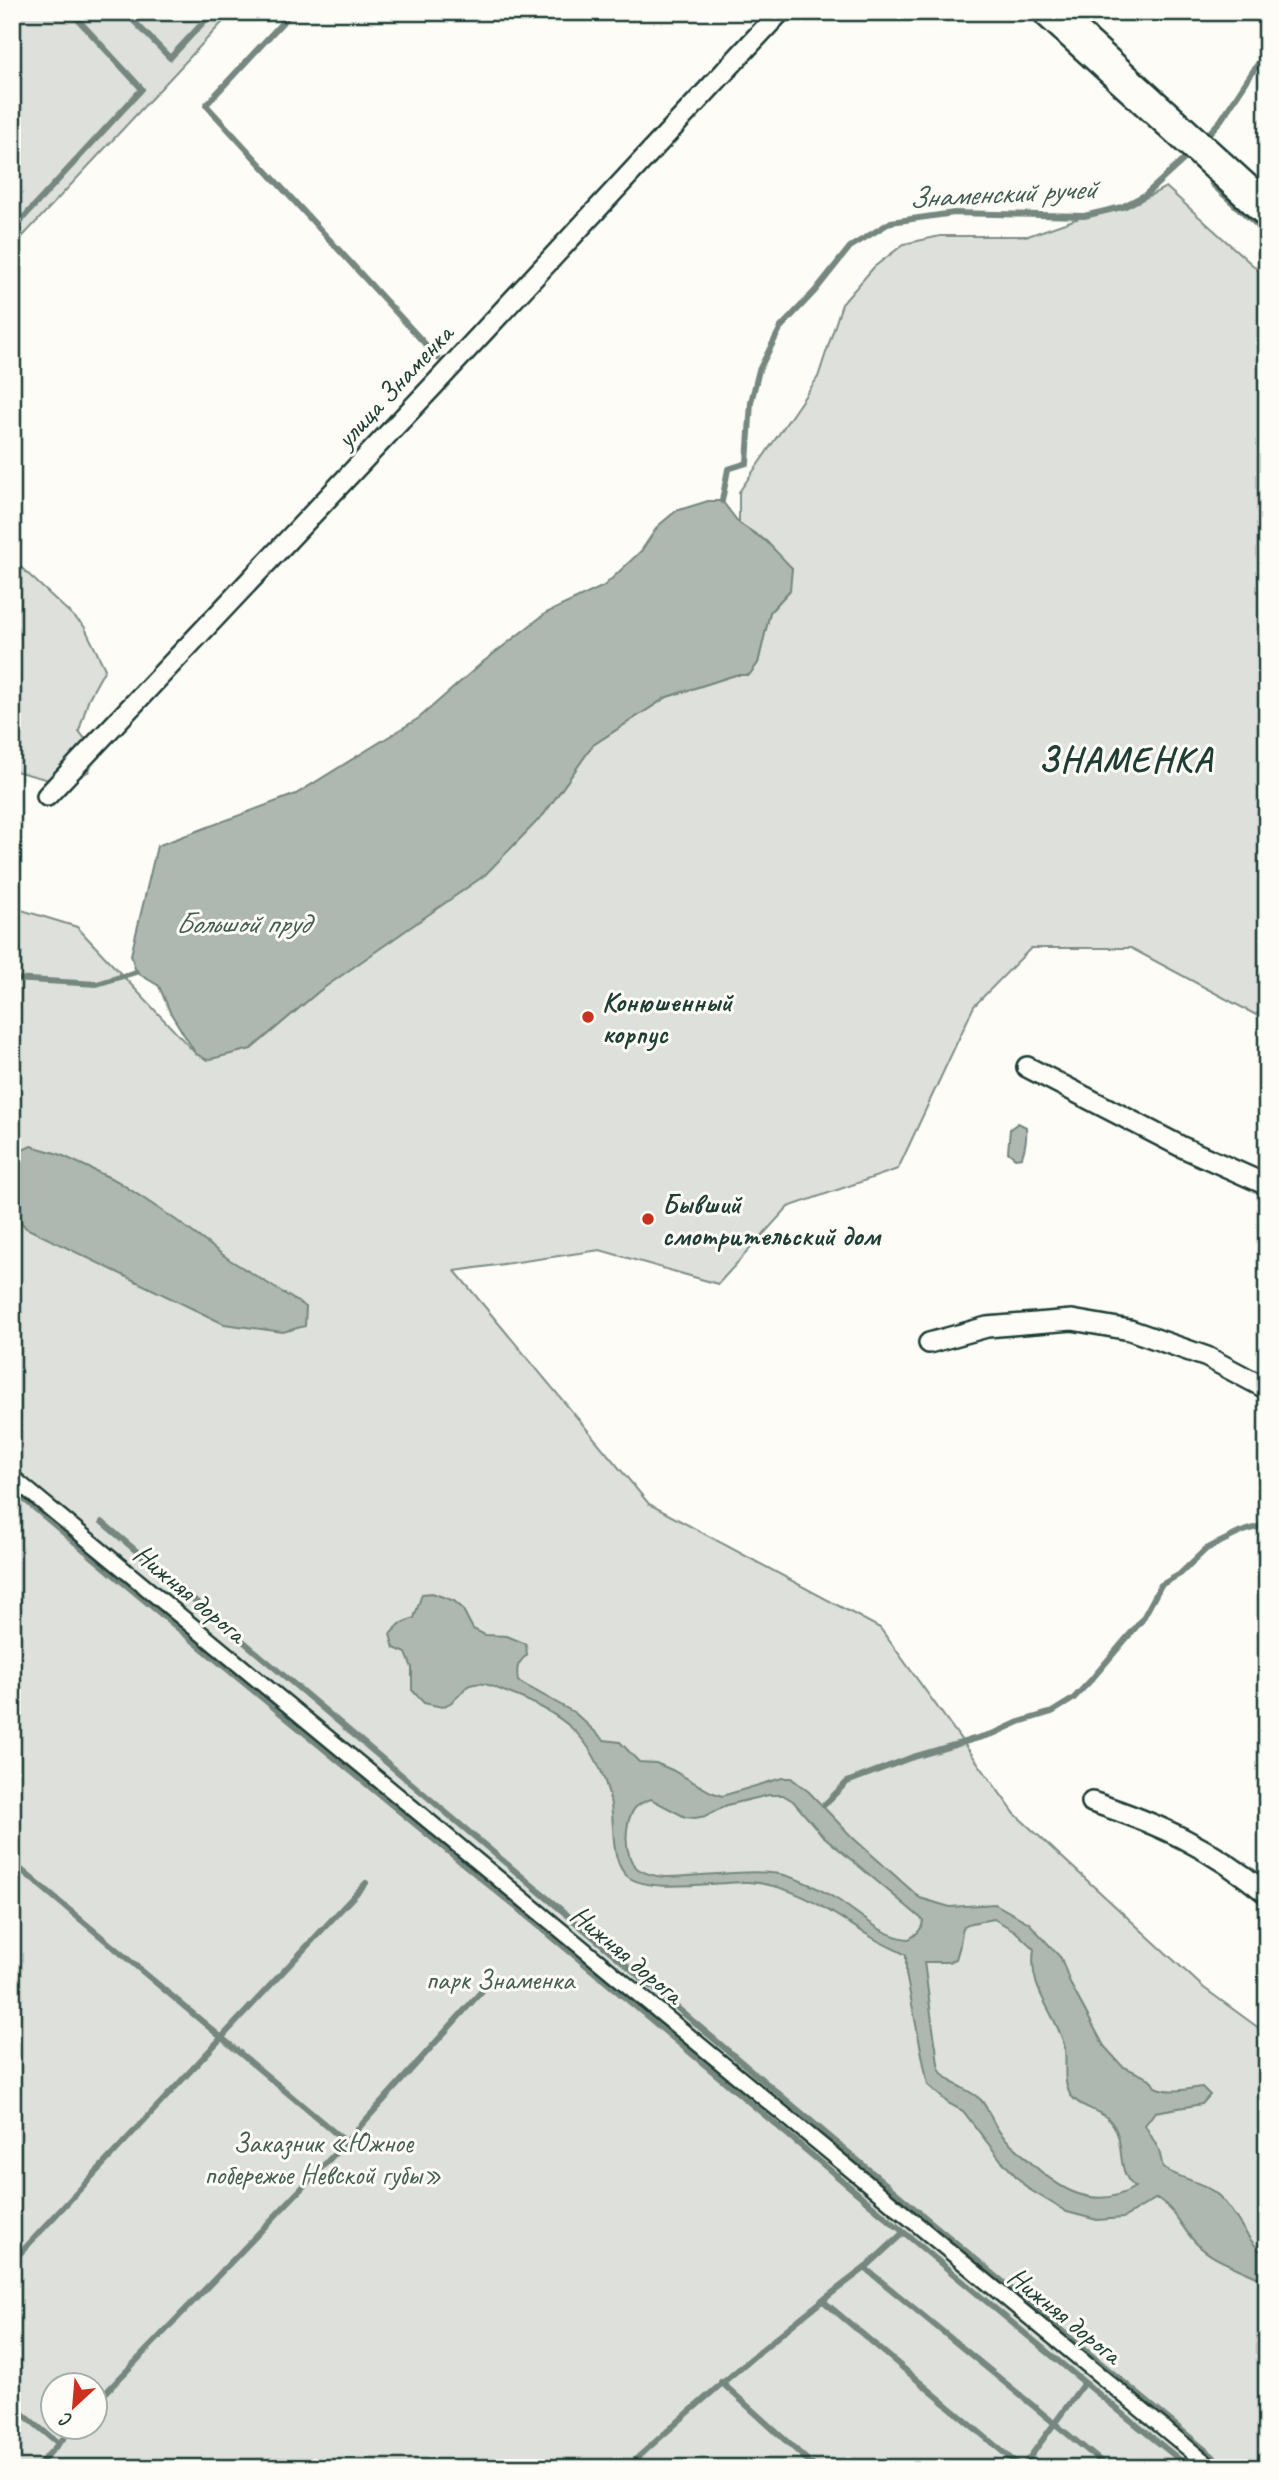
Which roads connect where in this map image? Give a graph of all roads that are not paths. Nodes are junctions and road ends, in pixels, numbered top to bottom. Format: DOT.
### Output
graph roads {
  1 [pos="780,12"];
  2 [pos="1050,12"];
  3 [pos="1081,12"];
  4 [pos="1175,112"];
  5 [pos="1230,163"];
  6 [pos="1267,181"];
  7 [pos="1267,210"];
  8 [pos="47,796"];
  9 [pos="1027,1067"];
  10 [pos="1267,1185"];
  11 [pos="929,1343"];
  12 [pos="1267,1388"];
  13 [pos="12,1477"];
  14 [pos="1092,1802"];
  15 [pos="1267,1894"];
  16 [pos="1212,2468"];
  1 -- 8 [label="street, улица Знаменка"];
  2 -- 4 [label="main road"];
  3 -- 4 [label="main road"];
  4 -- 5 [label="main road"];
  5 -- 6 [label="main road"];
  5 -- 7 [label="main road"];
  9 -- 10 [label="street"];
  11 -- 12 [label="street"];
  13 -- 16 [label="street, Нижняя дорога"];
  14 -- 15 [label="street"];
}
